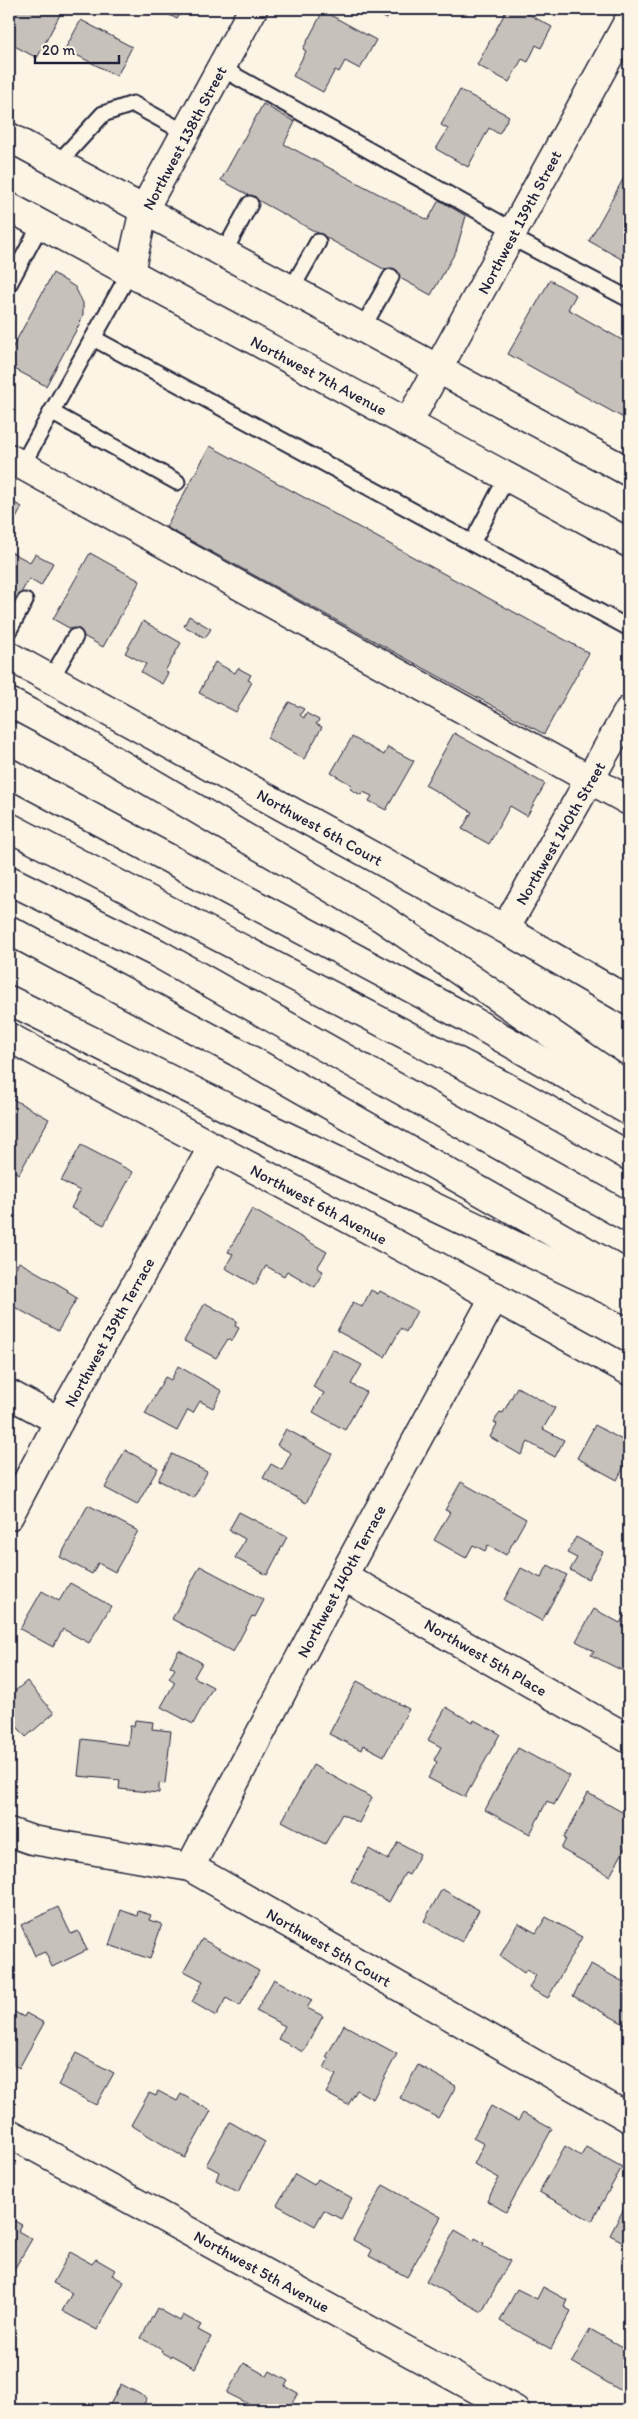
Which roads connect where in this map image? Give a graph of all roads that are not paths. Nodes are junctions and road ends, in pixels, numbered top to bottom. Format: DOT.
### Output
graph roads {
  1 [pos="253,9"];
  2 [pos="629,20"];
  3 [pos="221,68"];
  4 [pos="186,133"];
  5 [pos="9,137"];
  6 [pos="58,163"];
  7 [pos="250,204"];
  8 [pos="144,209"];
  9 [pos="11,213"];
  10 [pos="41,224"];
  11 [pos="513,234"];
  12 [pos="318,242"];
  13 [pos="224,252"];
  14 [pos="130,272"];
  15 [pos="391,277"];
  16 [pos="9,284"];
  17 [pos="292,288"];
  18 [pos="629,299"];
  19 [pos="363,328"];
  20 [pos="93,338"];
  21 [pos="440,369"];
  22 [pos="52,412"];
  23 [pos="408,423"];
  24 [pos="15,462"];
  25 [pos="629,472"];
  26 [pos="507,477"];
  27 [pos="177,482"];
  28 [pos="472,543"];
  29 [pos="629,543"];
  30 [pos="25,601"];
  31 [pos="629,628"];
  32 [pos="9,630"];
  33 [pos="75,637"];
  34 [pos="9,656"];
  35 [pos="51,679"];
  36 [pos="9,702"];
  37 [pos="629,710"];
  38 [pos="9,773"];
  39 [pos="591,780"];
  40 [pos="629,801"];
  41 [pos="9,827"];
  42 [pos="9,880"];
  43 [pos="505,929"];
  44 [pos="9,930"];
  45 [pos="9,1000"];
  46 [pos="629,1001"];
  47 [pos="9,1037"];
  48 [pos="629,1087"];
  49 [pos="629,1111"];
  50 [pos="212,1148"];
  51 [pos="629,1156"];
  52 [pos="629,1218"];
  53 [pos="629,1276"];
  54 [pos="495,1296"];
  55 [pos="629,1300"];
  56 [pos="629,1371"];
  57 [pos="9,1394"];
  58 [pos="59,1421"];
  59 [pos="9,1516"];
  60 [pos="343,1576"];
  61 [pos="629,1739"];
  62 [pos="9,1832"];
  63 [pos="190,1867"];
  64 [pos="629,2118"];
  65 [pos="9,2133"];
  66 [pos="515,2410"];
  1 -- 3 [label="main road, Northwest 138th Street"];
  2 -- 11 [label="main road, Northwest 139th Street"];
  3 -- 4 [label="main road, Northwest 138th Street"];
  3 -- 11 [label="lane"];
  4 -- 6 [label="lane"];
  4 -- 8 [label="main road, Northwest 138th Street"];
  5 -- 6 [label="main road"];
  6 -- 8 [label="main road"];
  7 -- 13 [label="lane"];
  8 -- 13 [label="main road"];
  8 -- 14 [label="main road, Northwest 138th Street"];
  9 -- 10 [label="main road, Northwest 7th Avenue"];
  10 -- 14 [label="main road, Northwest 7th Avenue"];
  10 -- 16 [label="lane"];
  11 -- 18 [label="lane"];
  11 -- 21 [label="main road, Northwest 139th Street"];
  12 -- 17 [label="lane"];
  13 -- 17 [label="main road"];
  14 -- 20 [label="lane"];
  14 -- 23 [label="main road, Northwest 7th Avenue"];
  15 -- 19 [label="lane"];
  17 -- 19 [label="main road"];
  19 -- 21 [label="main road"];
  20 -- 22 [label="lane"];
  20 -- 28 [label="lane"];
  21 -- 23 [label="main road, Northwest 139th Street"];
  21 -- 25 [label="main road"];
  22 -- 24 [label="lane"];
  22 -- 27 [label="lane"];
  23 -- 26 [label="main road, Northwest 7th Avenue"];
  24 -- 39 [label="main road"];
  26 -- 28 [label="lane"];
  26 -- 29 [label="main road, Northwest 7th Avenue"];
  28 -- 31 [label="lane"];
  30 -- 32 [label="lane"];
  33 -- 35 [label="lane"];
  34 -- 35 [label="main road, Northwest 6th Court"];
  35 -- 43 [label="main road, Northwest 6th Court"];
  36 -- 48 [label="main road"];
  37 -- 39 [label="main road, Northwest 140th Street"];
  38 -- 49 [label="main road"];
  39 -- 40 [label="main road"];
  39 -- 43 [label="main road, Northwest 140th Street"];
  41 -- 51 [label="main road"];
  42 -- 52 [label="main road"];
  43 -- 46 [label="main road, Northwest 6th Court"];
  44 -- 53 [label="main road"];
  45 -- 55 [label="main road"];
  47 -- 50 [label="main road, Northwest 6th Avenue"];
  50 -- 54 [label="main road, Northwest 6th Avenue"];
  50 -- 58 [label="main road, Northwest 139th Terrace"];
  54 -- 56 [label="main road, Northwest 6th Avenue"];
  54 -- 60 [label="main road, Northwest 140th Terrace"];
  57 -- 58 [label="main road"];
  58 -- 59 [label="main road, Northwest 139th Terrace"];
  60 -- 61 [label="main road, Northwest 5th Place"];
  60 -- 63 [label="main road, Northwest 140th Terrace"];
  62 -- 63 [label="main road, Northwest 5th Court"];
  63 -- 64 [label="main road, Northwest 5th Court"];
  65 -- 66 [label="main road, Northwest 5th Avenue"];
}
